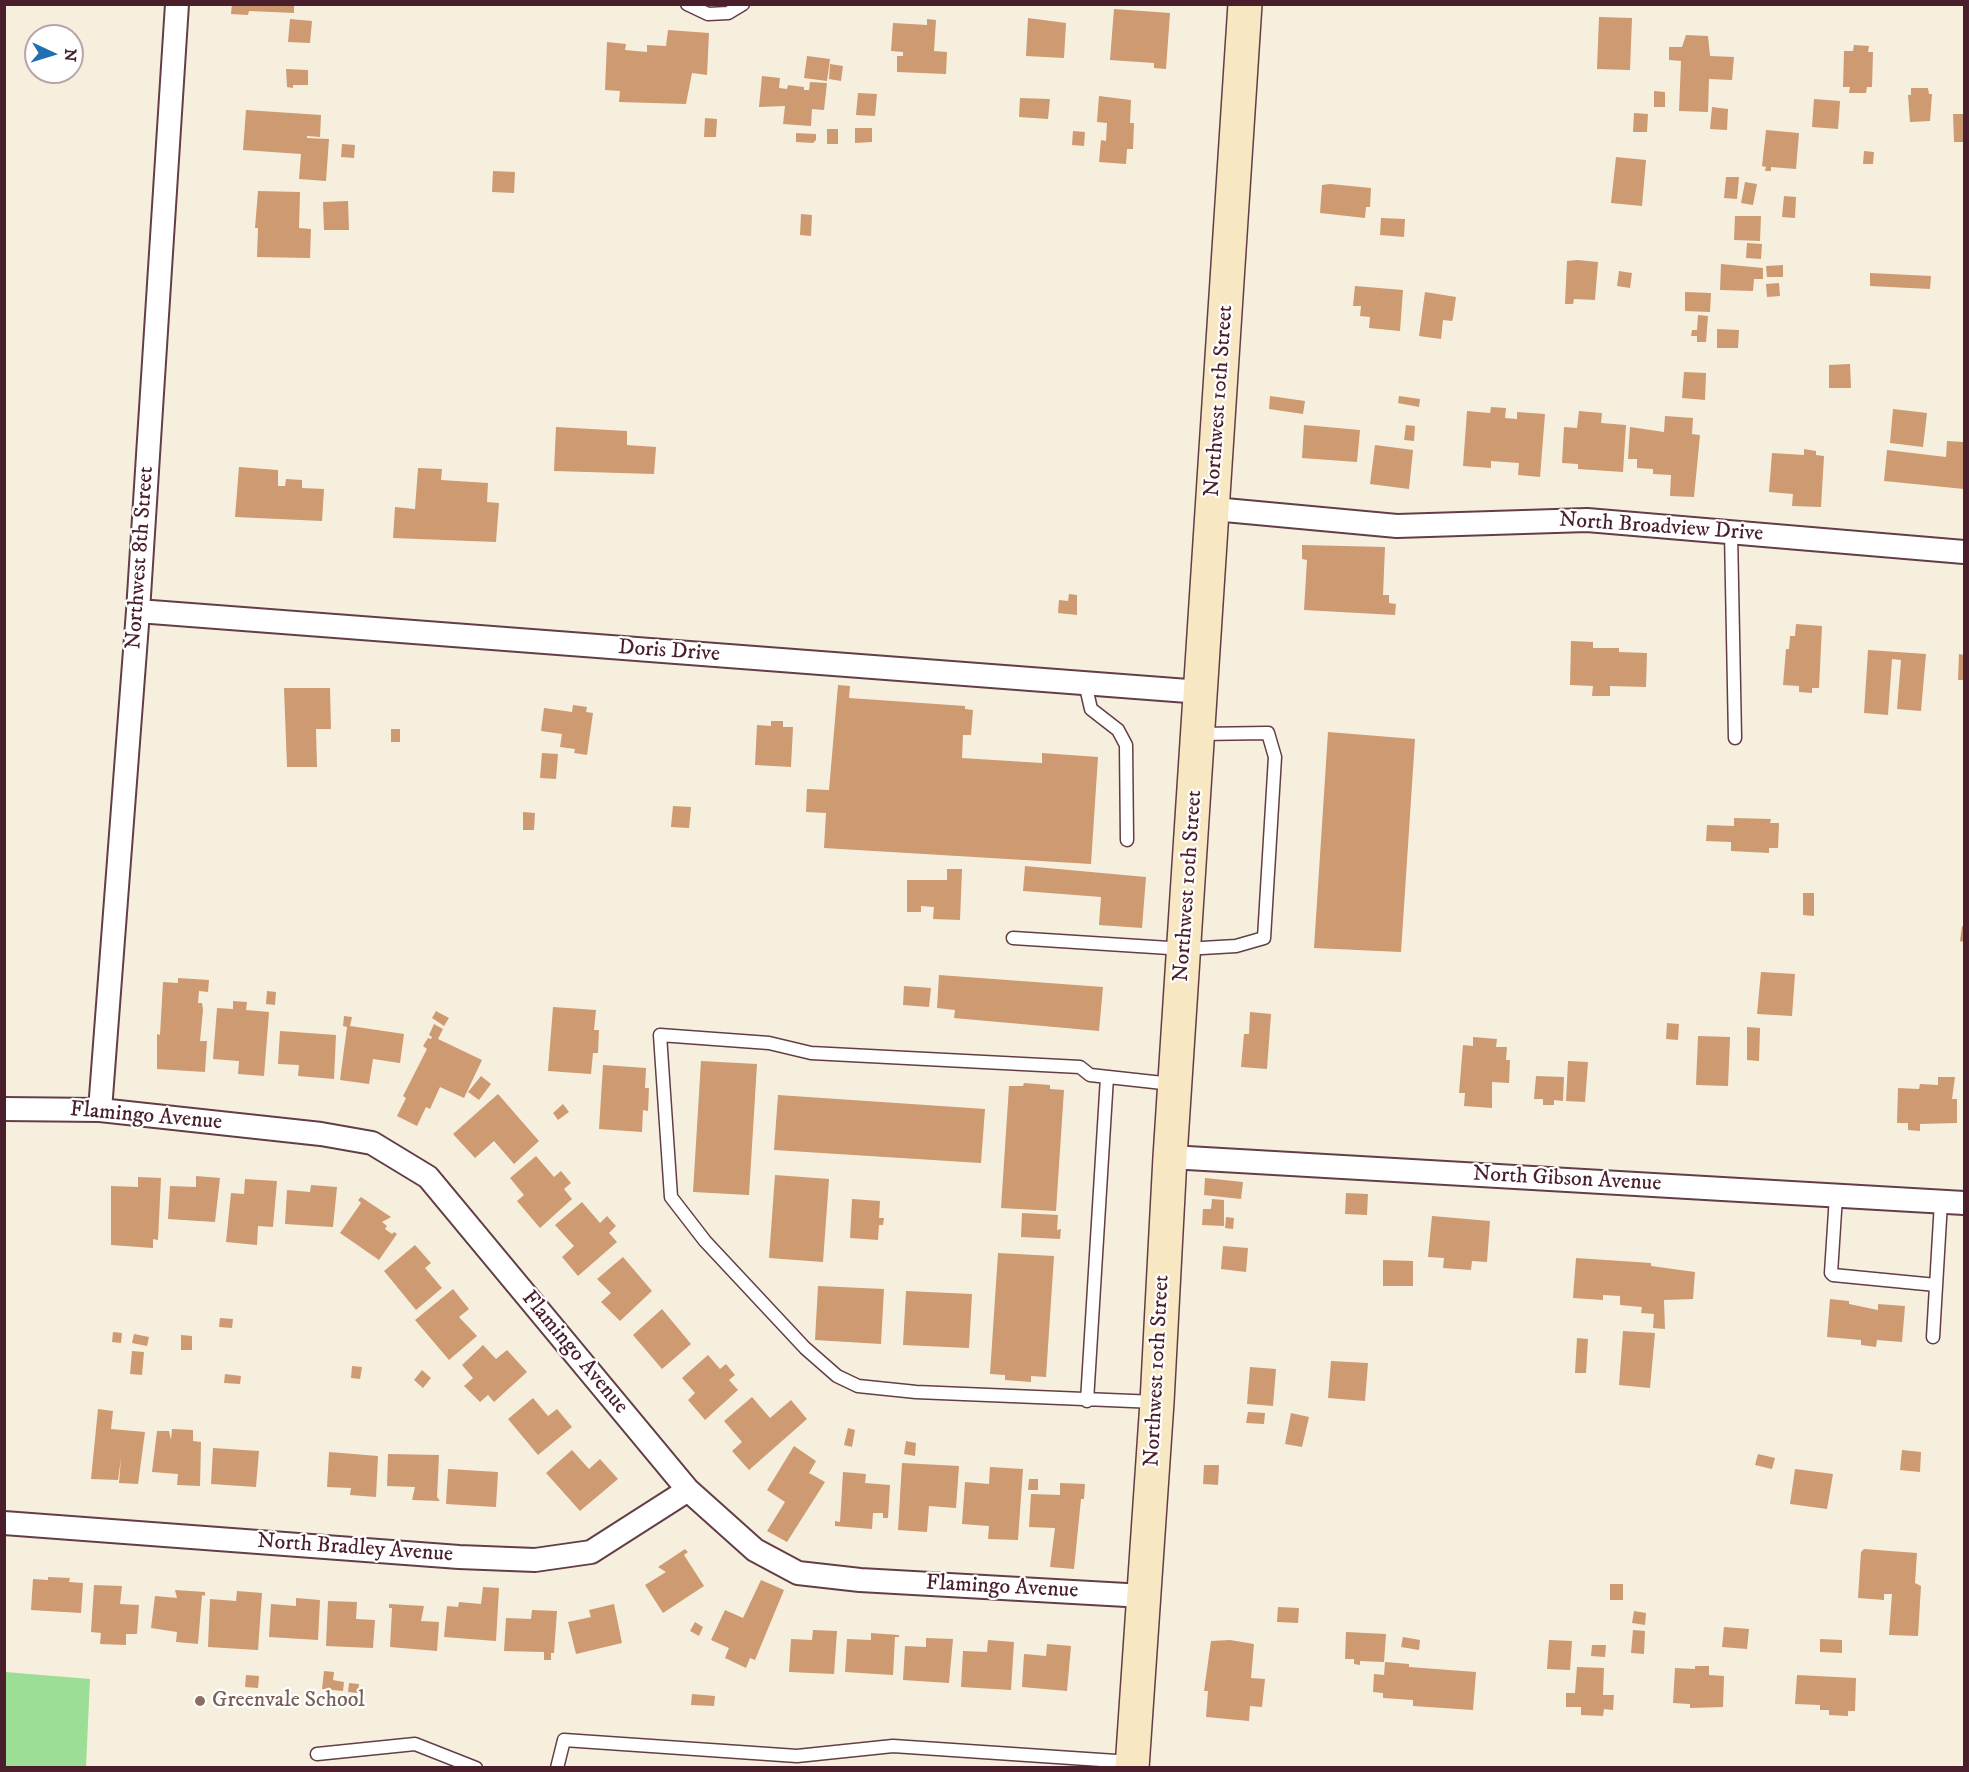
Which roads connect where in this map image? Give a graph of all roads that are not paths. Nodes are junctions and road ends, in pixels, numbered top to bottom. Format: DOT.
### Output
graph roads {
  1 [pos="177,4"];
  2 [pos="687,4"];
  3 [pos="743,4"];
  4 [pos="1245,4"];
  5 [pos="1214,509"];
  6 [pos="1731,532"];
  7 [pos="1965,552"];
  8 [pos="138,611"];
  9 [pos="1085,683"];
  10 [pos="1201,692"];
  11 [pos="1198,734"];
  12 [pos="1735,738"];
  13 [pos="1127,840"];
  14 [pos="1013,938"];
  15 [pos="1185,949"];
  16 [pos="1107,1077"];
  17 [pos="1176,1084"];
  18 [pos="4,1108"];
  19 [pos="100,1110"];
  20 [pos="1170,1157"];
  21 [pos="1836,1196"];
  22 [pos="1941,1202"];
  23 [pos="1965,1203"];
  24 [pos="1936,1285"];
  25 [pos="1933,1337"];
  26 [pos="1087,1401"];
  27 [pos="1157,1402"];
  28 [pos="688,1490"];
  29 [pos="4,1523"];
  30 [pos="1144,1596"];
  31 [pos="317,1754"];
  32 [pos="1132,1765"];
  33 [pos="476,1767"];
  34 [pos="557,1767"];
  1 -- 8 [label="street, Northwest 8th Street"];
  2 -- 3 [label="lane"];
  4 -- 5 [label="main road, Northwest 10th Street"];
  5 -- 6 [label="street, North Broadview Drive"];
  5 -- 10 [label="main road, Northwest 10th Street"];
  6 -- 7 [label="street, North Broadview Drive"];
  6 -- 12 [label="lane"];
  8 -- 9 [label="street, Doris Drive"];
  8 -- 19 [label="street, Northwest 8th Street"];
  9 -- 10 [label="street, Doris Drive"];
  9 -- 13 [label="lane"];
  10 -- 11 [label="main road, Northwest 10th Street"];
  11 -- 15 [label="main road, Northwest 10th Street"];
  11 -- 15 [label="lane"];
  14 -- 15 [label="lane"];
  15 -- 17 [label="main road, Northwest 10th Street"];
  16 -- 17 [label="lane"];
  16 -- 26 [label="lane"];
  16 -- 26 [label="lane"];
  17 -- 20 [label="main road, Northwest 10th Street"];
  18 -- 19 [label="street, Flamingo Avenue"];
  19 -- 28 [label="street, Flamingo Avenue"];
  20 -- 21 [label="street, North Gibson Avenue"];
  20 -- 27 [label="main road, Northwest 10th Street"];
  21 -- 22 [label="street, North Gibson Avenue"];
  21 -- 24 [label="lane"];
  22 -- 23 [label="street, North Gibson Avenue"];
  22 -- 24 [label="lane"];
  24 -- 25 [label="lane"];
  26 -- 27 [label="lane"];
  27 -- 30 [label="main road, Northwest 10th Street"];
  28 -- 29 [label="street, North Bradley Avenue"];
  28 -- 30 [label="street, Flamingo Avenue"];
  30 -- 32 [label="main road, Northwest 10th Street"];
  31 -- 33 [label="lane"];
  32 -- 34 [label="lane"];
}
